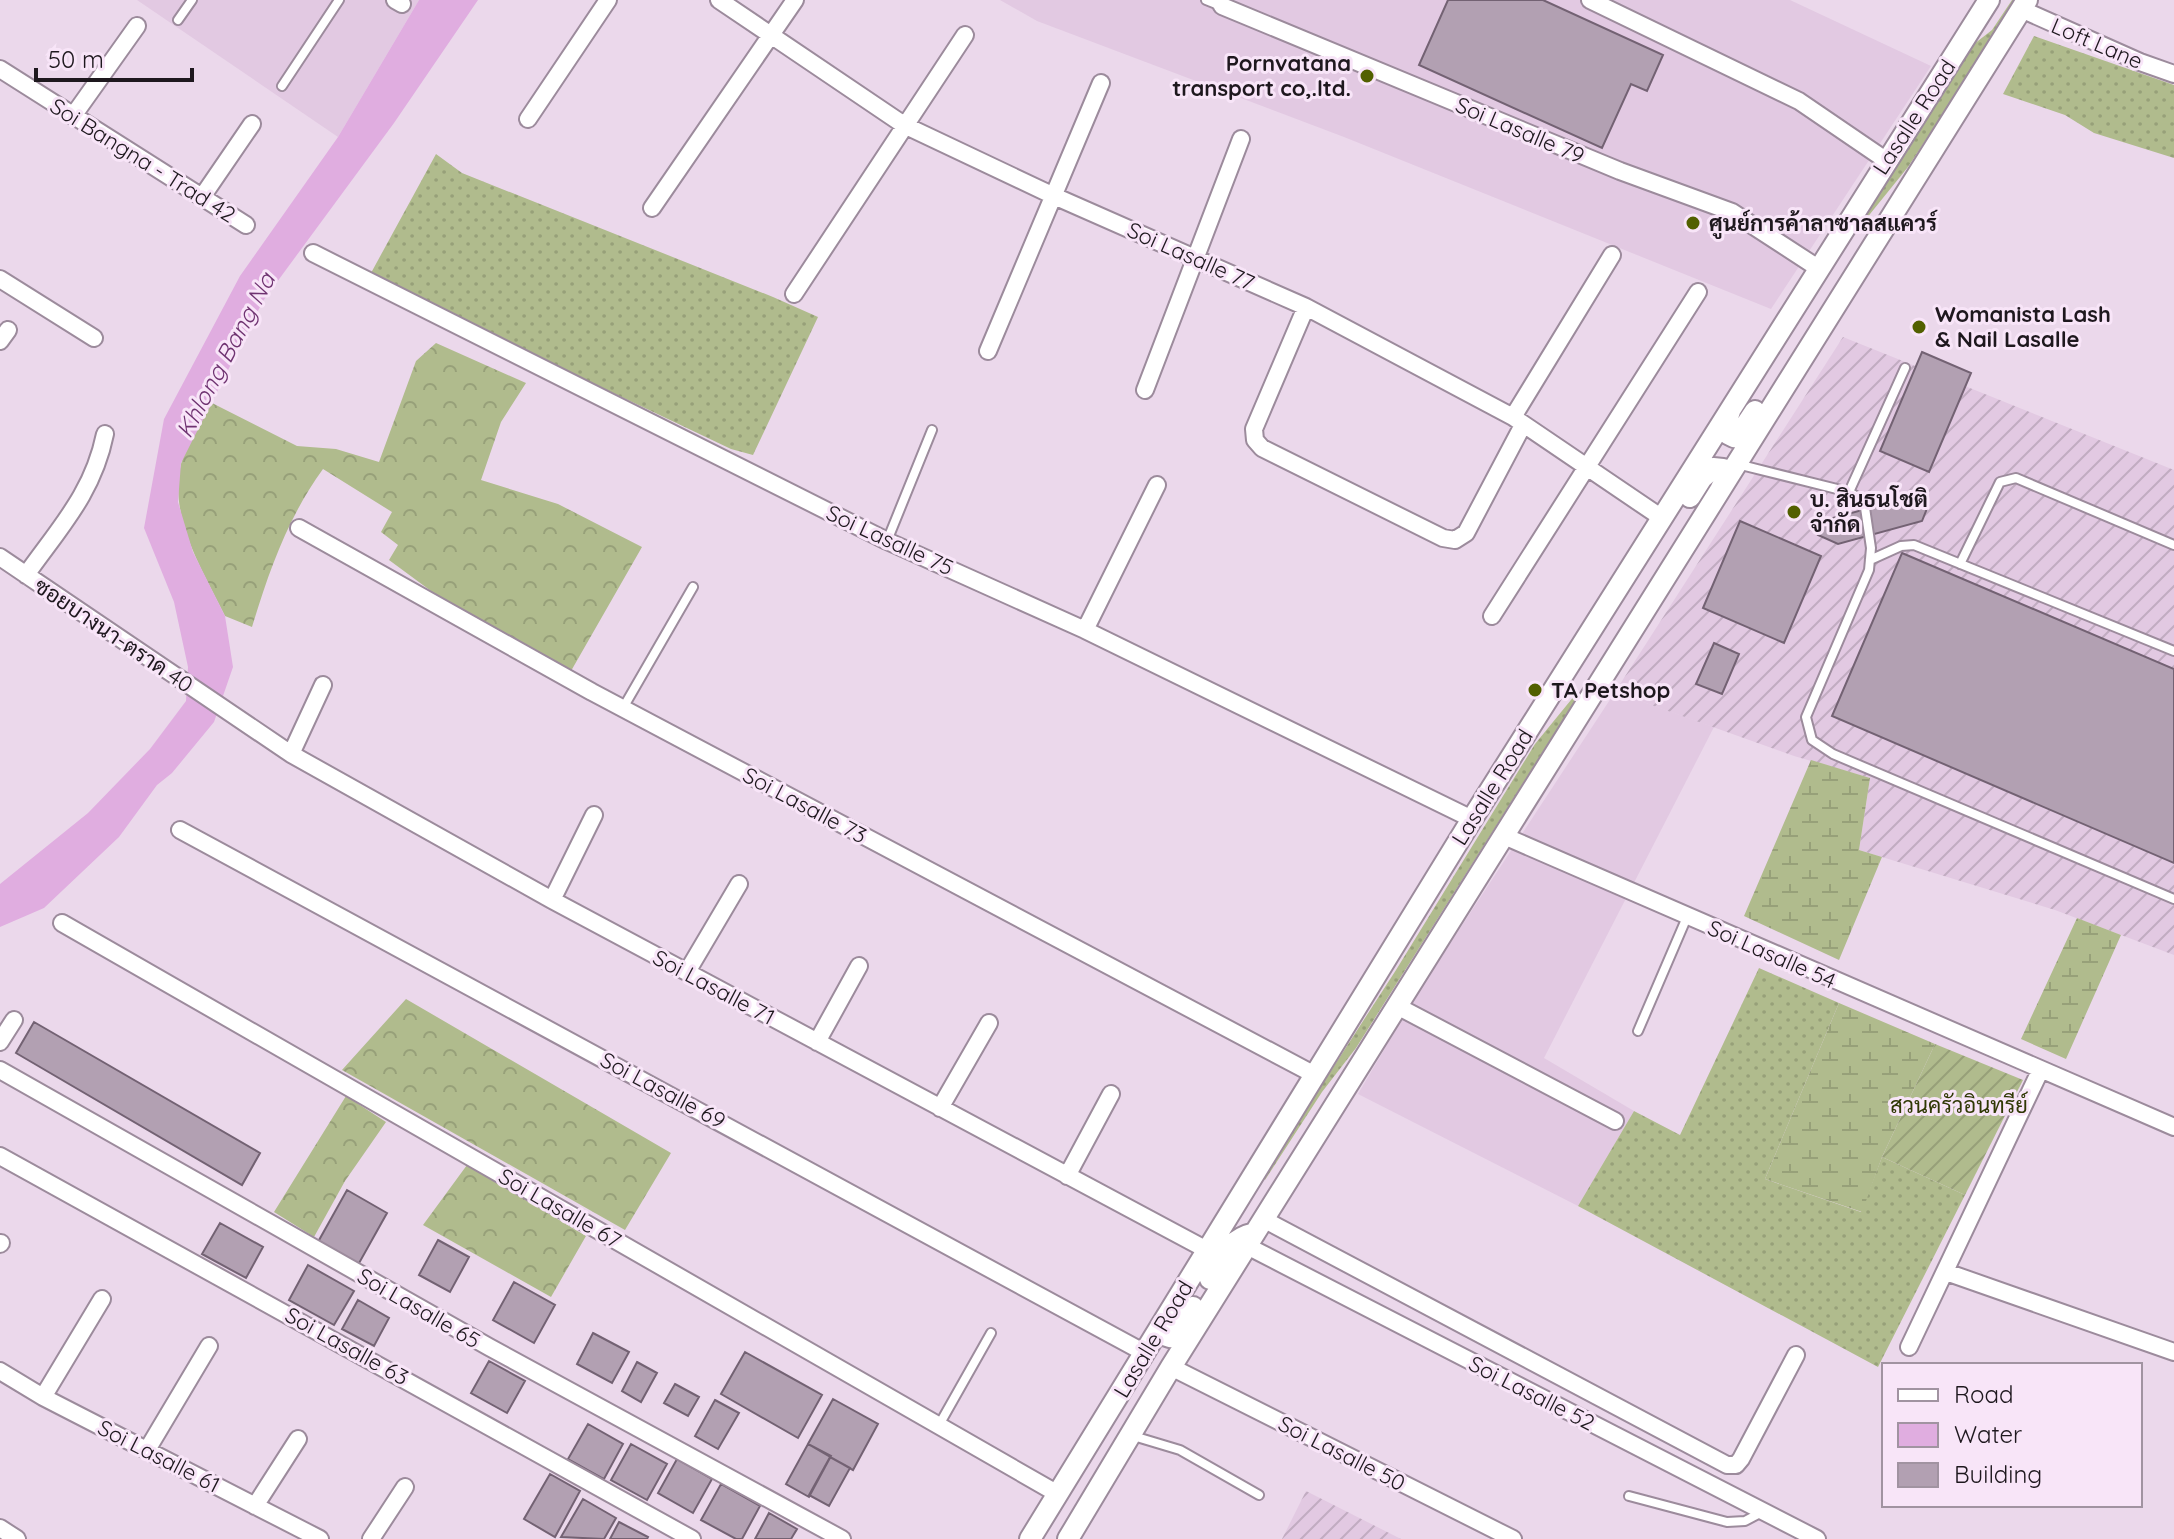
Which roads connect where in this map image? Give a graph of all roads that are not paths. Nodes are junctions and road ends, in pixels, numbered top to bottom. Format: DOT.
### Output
graph roads {
  1 [pos="192,0"];
  2 [pos="339,0"];
  3 [pos="608,0"];
  4 [pos="719,0"];
  5 [pos="795,0"];
  6 [pos="1590,0"];
  7 [pos="1989,0"];
  8 [pos="1215,2"];
  9 [pos="2017,3"];
  10 [pos="178,20"];
  11 [pos="1974,24"];
  12 [pos="137,26"];
  13 [pos="771,35"];
  14 [pos="965,35"];
  15 [pos="0,69"];
  16 [pos="2174,74"];
  17 [pos="1101,83"];
  18 [pos="282,86"];
  19 [pos="73,116"];
  20 [pos="528,119"];
  21 [pos="252,124"];
  22 [pos="904,125"];
  23 [pos="1241,139"];
  24 [pos="1887,161"];
  25 [pos="1913,181"];
  26 [pos="1054,196"];
  27 [pos="202,197"];
  28 [pos="652,208"];
  29 [pos="246,225"];
  30 [pos="313,253"];
  31 [pos="1612,255"];
  32 [pos="1197,258"];
  33 [pos="1818,268"];
  34 [pos="0,279"];
  35 [pos="1698,292"];
  36 [pos="794,294"];
  37 [pos="1306,307"];
  38 [pos="94,338"];
  39 [pos="988,351"];
  40 [pos="1905,368"];
  41 [pos="1145,390"];
  42 [pos="1731,407"];
  43 [pos="1518,421"];
  44 [pos="932,430"];
  45 [pos="105,434"];
  46 [pos="1736,464"];
  47 [pos="1586,465"];
  48 [pos="1157,485"];
  49 [pos="1849,492"];
  50 [pos="1717,494"];
  51 [pos="1662,518"];
  52 [pos="299,528"];
  53 [pos="887,541"];
  54 [pos="2174,545"];
  55 [pos="0,557"];
  56 [pos="1870,560"];
  57 [pos="1960,564"];
  58 [pos="26,575"];
  59 [pos="693,587"];
  60 [pos="1492,616"];
  61 [pos="1085,630"];
  62 [pos="2174,651"];
  63 [pos="323,685"];
  64 [pos="1544,704"];
  65 [pos="623,708"];
  66 [pos="227,713"];
  67 [pos="291,754"];
  68 [pos="594,815"];
  69 [pos="1472,819"];
  70 [pos="180,830"];
  71 [pos="1504,836"];
  72 [pos="739,884"];
  73 [pos="2174,899"];
  74 [pos="552,900"];
  75 [pos="1687,917"];
  76 [pos="62,923"];
  77 [pos="859,966"];
  78 [pos="687,972"];
  79 [pos="1397,1006"];
  80 [pos="14,1020"];
  81 [pos="989,1023"];
  82 [pos="1638,1031"];
  83 [pos="0,1042"];
  84 [pos="817,1042"];
  85 [pos="0,1070"];
  86 [pos="2040,1071"];
  87 [pos="1355,1074"];
  88 [pos="1315,1075"];
  89 [pos="1111,1094"];
  90 [pos="940,1108"];
  91 [pos="1615,1121"];
  92 [pos="2174,1127"];
  93 [pos="0,1156"];
  94 [pos="1255,1170"];
  95 [pos="1067,1176"];
  96 [pos="1240,1194"];
  97 [pos="1255,1233"];
  98 [pos="1207,1250"];
  99 [pos="1946,1272"];
  100 [pos="102,1299"];
  101 [pos="1163,1323"];
  102 [pos="991,1333"];
  103 [pos="209,1346"];
  104 [pos="1909,1347"];
  105 [pos="2174,1352"];
  106 [pos="1145,1353"];
  107 [pos="1796,1355"];
  108 [pos="1171,1367"];
  109 [pos="0,1371"];
  110 [pos="43,1397"];
  111 [pos="939,1425"];
  112 [pos="1129,1435"];
  113 [pos="298,1439"];
  114 [pos="147,1450"];
  115 [pos="1063,1486"];
  116 [pos="405,1487"];
  117 [pos="1259,1495"];
  118 [pos="1629,1496"];
  119 [pos="255,1506"];
  120 [pos="1763,1511"];
  121 [pos="0,1528"];
  122 [pos="17,1539"];
  123 [pos="320,1539"];
  124 [pos="371,1539"];
  125 [pos="692,1539"];
  126 [pos="842,1539"];
  127 [pos="1030,1539"];
  128 [pos="1068,1539"];
  129 [pos="1513,1539"];
  130 [pos="1817,1539"];
  1 -- 10 [label="lane"];
  2 -- 18 [label="lane"];
  3 -- 20 [label="street"];
  4 -- 13 [label="street, Soi Lasalle 77"];
  5 -- 13 [label="street"];
  6 -- 24 [label="street"];
  7 -- 11 [label="street, Lasalle Road"];
  8 -- 33 [label="street, Soi Lasalle 79"];
  9 -- 11 [label="street"];
  9 -- 16 [label="street, Loft Lane"];
  9 -- 25 [label="street, Lasalle Road"];
  11 -- 24 [label="street, Lasalle Road"];
  12 -- 19 [label="street"];
  13 -- 22 [label="street, Soi Lasalle 77"];
  13 -- 28 [label="street"];
  14 -- 22 [label="street"];
  15 -- 19 [label="street, Soi Bangna - Trad 42"];
  17 -- 26 [label="street"];
  19 -- 27 [label="street, Soi Bangna - Trad 42"];
  21 -- 27 [label="street"];
  22 -- 26 [label="street, Soi Lasalle 77"];
  22 -- 36 [label="street"];
  23 -- 32 [label="street"];
  24 -- 33 [label="street, Lasalle Road"];
  25 -- 42 [label="street"];
  25 -- 46 [label="street, Lasalle Road"];
  26 -- 32 [label="street, Soi Lasalle 77"];
  26 -- 39 [label="street"];
  27 -- 29 [label="street, Soi Bangna - Trad 42"];
  30 -- 53 [label="street, Soi Lasalle 75"];
  31 -- 43 [label="street"];
  32 -- 37 [label="street, Soi Lasalle 77"];
  32 -- 41 [label="street"];
  33 -- 42 [label="street, Lasalle Road"];
  34 -- 38 [label="street"];
  35 -- 47 [label="street"];
  37 -- 43 [label="street, Soi Lasalle 77"];
  37 -- 43 [label="street"];
  40 -- 49 [label="lane"];
  42 -- 51 [label="street, Lasalle Road"];
  43 -- 47 [label="street, Soi Lasalle 77"];
  44 -- 53 [label="lane"];
  45 -- 58 [label="street"];
  46 -- 49 [label="lane"];
  46 -- 50 [label="street, Lasalle Road"];
  47 -- 51 [label="street, Soi Lasalle 77"];
  47 -- 60 [label="street"];
  48 -- 61 [label="street"];
  49 -- 56 [label="lane"];
  50 -- 64 [label="street"];
  50 -- 71 [label="street, Lasalle Road"];
  51 -- 64 [label="street, Lasalle Road"];
  52 -- 65 [label="street, Soi Lasalle 73"];
  53 -- 61 [label="street, Soi Lasalle 75"];
  54 -- 57 [label="lane"];
  55 -- 58 [label="street, ซอยบางนา-ตราด 40"];
  56 -- 57 [label="lane"];
  56 -- 73 [label="lane"];
  57 -- 62 [label="lane"];
  58 -- 66 [label="street, ซอยบางนา-ตราด 40"];
  59 -- 65 [label="lane"];
  61 -- 69 [label="street, Soi Lasalle 75"];
  63 -- 67 [label="street"];
  64 -- 69 [label="street, Lasalle Road"];
  65 -- 88 [label="street, Soi Lasalle 73"];
  66 -- 67 [label="street, Soi Lasalle 71"];
  67 -- 74 [label="street, Soi Lasalle 71"];
  68 -- 74 [label="street"];
  69 -- 88 [label="street, Lasalle Road"];
  70 -- 106 [label="street, Soi Lasalle 69"];
  71 -- 75 [label="street, Soi Lasalle 54"];
  71 -- 79 [label="street, Lasalle Road"];
  72 -- 78 [label="street"];
  74 -- 78 [label="street, Soi Lasalle 71"];
  75 -- 82 [label="lane"];
  75 -- 86 [label="street, Soi Lasalle 54"];
  76 -- 111 [label="street, Soi Lasalle 67"];
  77 -- 84 [label="street"];
  78 -- 84 [label="street, Soi Lasalle 71"];
  79 -- 87 [label="street, Lasalle Road"];
  79 -- 91 [label="street"];
  80 -- 83 [label="street"];
  81 -- 90 [label="street"];
  84 -- 90 [label="street, Soi Lasalle 71"];
  85 -- 126 [label="street, Soi Lasalle 65"];
  86 -- 92 [label="street, Soi Lasalle 54"];
  86 -- 99 [label="street"];
  87 -- 94 [label="street"];
  87 -- 97 [label="street, Lasalle Road"];
  88 -- 94 [label="street, Lasalle Road"];
  89 -- 95 [label="street"];
  90 -- 95 [label="street, Soi Lasalle 71"];
  93 -- 125 [label="street, Soi Lasalle 63"];
  94 -- 96 [label="street, Lasalle Road"];
  95 -- 98 [label="street, Soi Lasalle 71"];
  96 -- 97 [label="street"];
  96 -- 98 [label="street, Lasalle Road"];
  97 -- 101 [label="street"];
  97 -- 107 [label="street"];
  97 -- 108 [label="street, Lasalle Road"];
  97 -- 120 [label="street, Soi Lasalle 52"];
  98 -- 101 [label="street, Lasalle Road"];
  99 -- 104 [label="street"];
  99 -- 105 [label="street"];
  100 -- 110 [label="street"];
  101 -- 106 [label="street, Lasalle Road"];
  102 -- 111 [label="lane"];
  103 -- 114 [label="street"];
  106 -- 115 [label="street, Lasalle Road"];
  108 -- 112 [label="street, Lasalle Road"];
  108 -- 115 [label="street"];
  108 -- 129 [label="street, Soi Lasalle 50"];
  109 -- 110 [label="street, Soi Lasalle 61"];
  110 -- 114 [label="street, Soi Lasalle 61"];
  111 -- 115 [label="street, Soi Lasalle 67"];
  112 -- 117 [label="lane"];
  112 -- 128 [label="street, Lasalle Road"];
  113 -- 119 [label="street"];
  114 -- 119 [label="street, Soi Lasalle 61"];
  115 -- 127 [label="street, Lasalle Road"];
  116 -- 124 [label="street"];
  118 -- 120 [label="lane"];
  119 -- 123 [label="street, Soi Lasalle 61"];
  120 -- 130 [label="street, Soi Lasalle 52"];
  121 -- 122 [label="street"];
}
